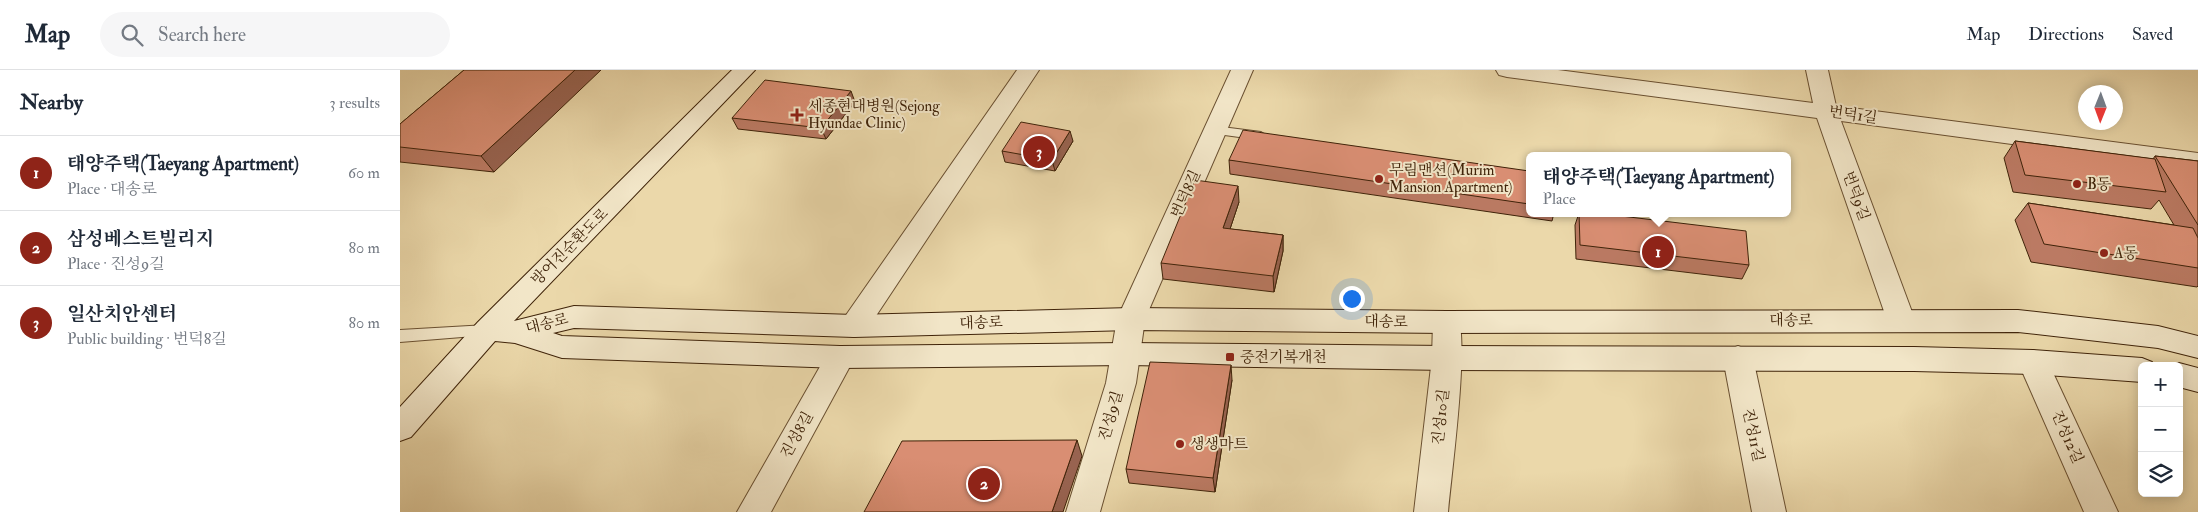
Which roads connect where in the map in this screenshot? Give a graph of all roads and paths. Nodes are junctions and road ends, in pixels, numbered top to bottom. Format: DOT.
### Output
graph roads {
  1 [pos="744,70"];
  2 [pos="1028,70"];
  3 [pos="1242,70"];
  4 [pos="1507,70"];
  5 [pos="1817,70"];
  6 [pos="1826,111"];
  7 [pos="1214,130"];
  8 [pos="1273,138"];
  9 [pos="2198,161"];
  10 [pos="1131,319"];
  11 [pos="1901,320"];
  12 [pos="1448,322"];
  13 [pos="854,326"];
  14 [pos="501,331"];
  15 [pos="400,336"];
  16 [pos="2198,347"];
  17 [pos="1126,354"];
  18 [pos="840,357"];
  19 [pos="1447,358"];
  20 [pos="1738,358"];
  21 [pos="2033,362"];
  22 [pos="2138,370"];
  23 [pos="2183,376"];
  24 [pos="2198,380"];
  25 [pos="400,428"];
  26 [pos="754,512"];
  27 [pos="1084,512"];
  28 [pos="1431,512"];
  29 [pos="1769,512"];
  30 [pos="2101,512"];
  1 -- 14 [label="main road, 방어진순환도로"];
  2 -- 13 [label="main road"];
  3 -- 7 [label="main road, 번덕8길"];
  4 -- 6 [label="main road, 번덕1길"];
  5 -- 6 [label="main road, 번덕9길"];
  6 -- 9 [label="main road, 번덕1길"];
  6 -- 11 [label="main road, 번덕9길"];
  7 -- 8 [label="lane"];
  7 -- 10 [label="main road, 번덕8길"];
  10 -- 12 [label="main road, 대송로"];
  10 -- 13 [label="main road, 대송로"];
  10 -- 17 [label="main road, 진성9길"];
  11 -- 12 [label="main road, 대송로"];
  11 -- 16 [label="main road, 대송로"];
  12 -- 19 [label="main road, 진성10길"];
  13 -- 14 [label="main road, 대송로"];
  14 -- 15 [label="lane"];
  14 -- 18 [label="main road, 대송로"];
  14 -- 25 [label="main road, 방어진순환도로"];
  17 -- 18 [label="main road, 대송로"];
  17 -- 19 [label="main road, 대송로"];
  17 -- 27 [label="main road, 진성9길"];
  18 -- 26 [label="main road, 진성8길"];
  19 -- 20 [label="main road, 대송로"];
  19 -- 28 [label="main road, 진성10길"];
  20 -- 21 [label="main road, 대송로"];
  20 -- 29 [label="main road, 진성11길"];
  21 -- 22 [label="main road, 대송로"];
  21 -- 30 [label="main road, 진성12길"];
  23 -- 24 [label="main road"];
}
